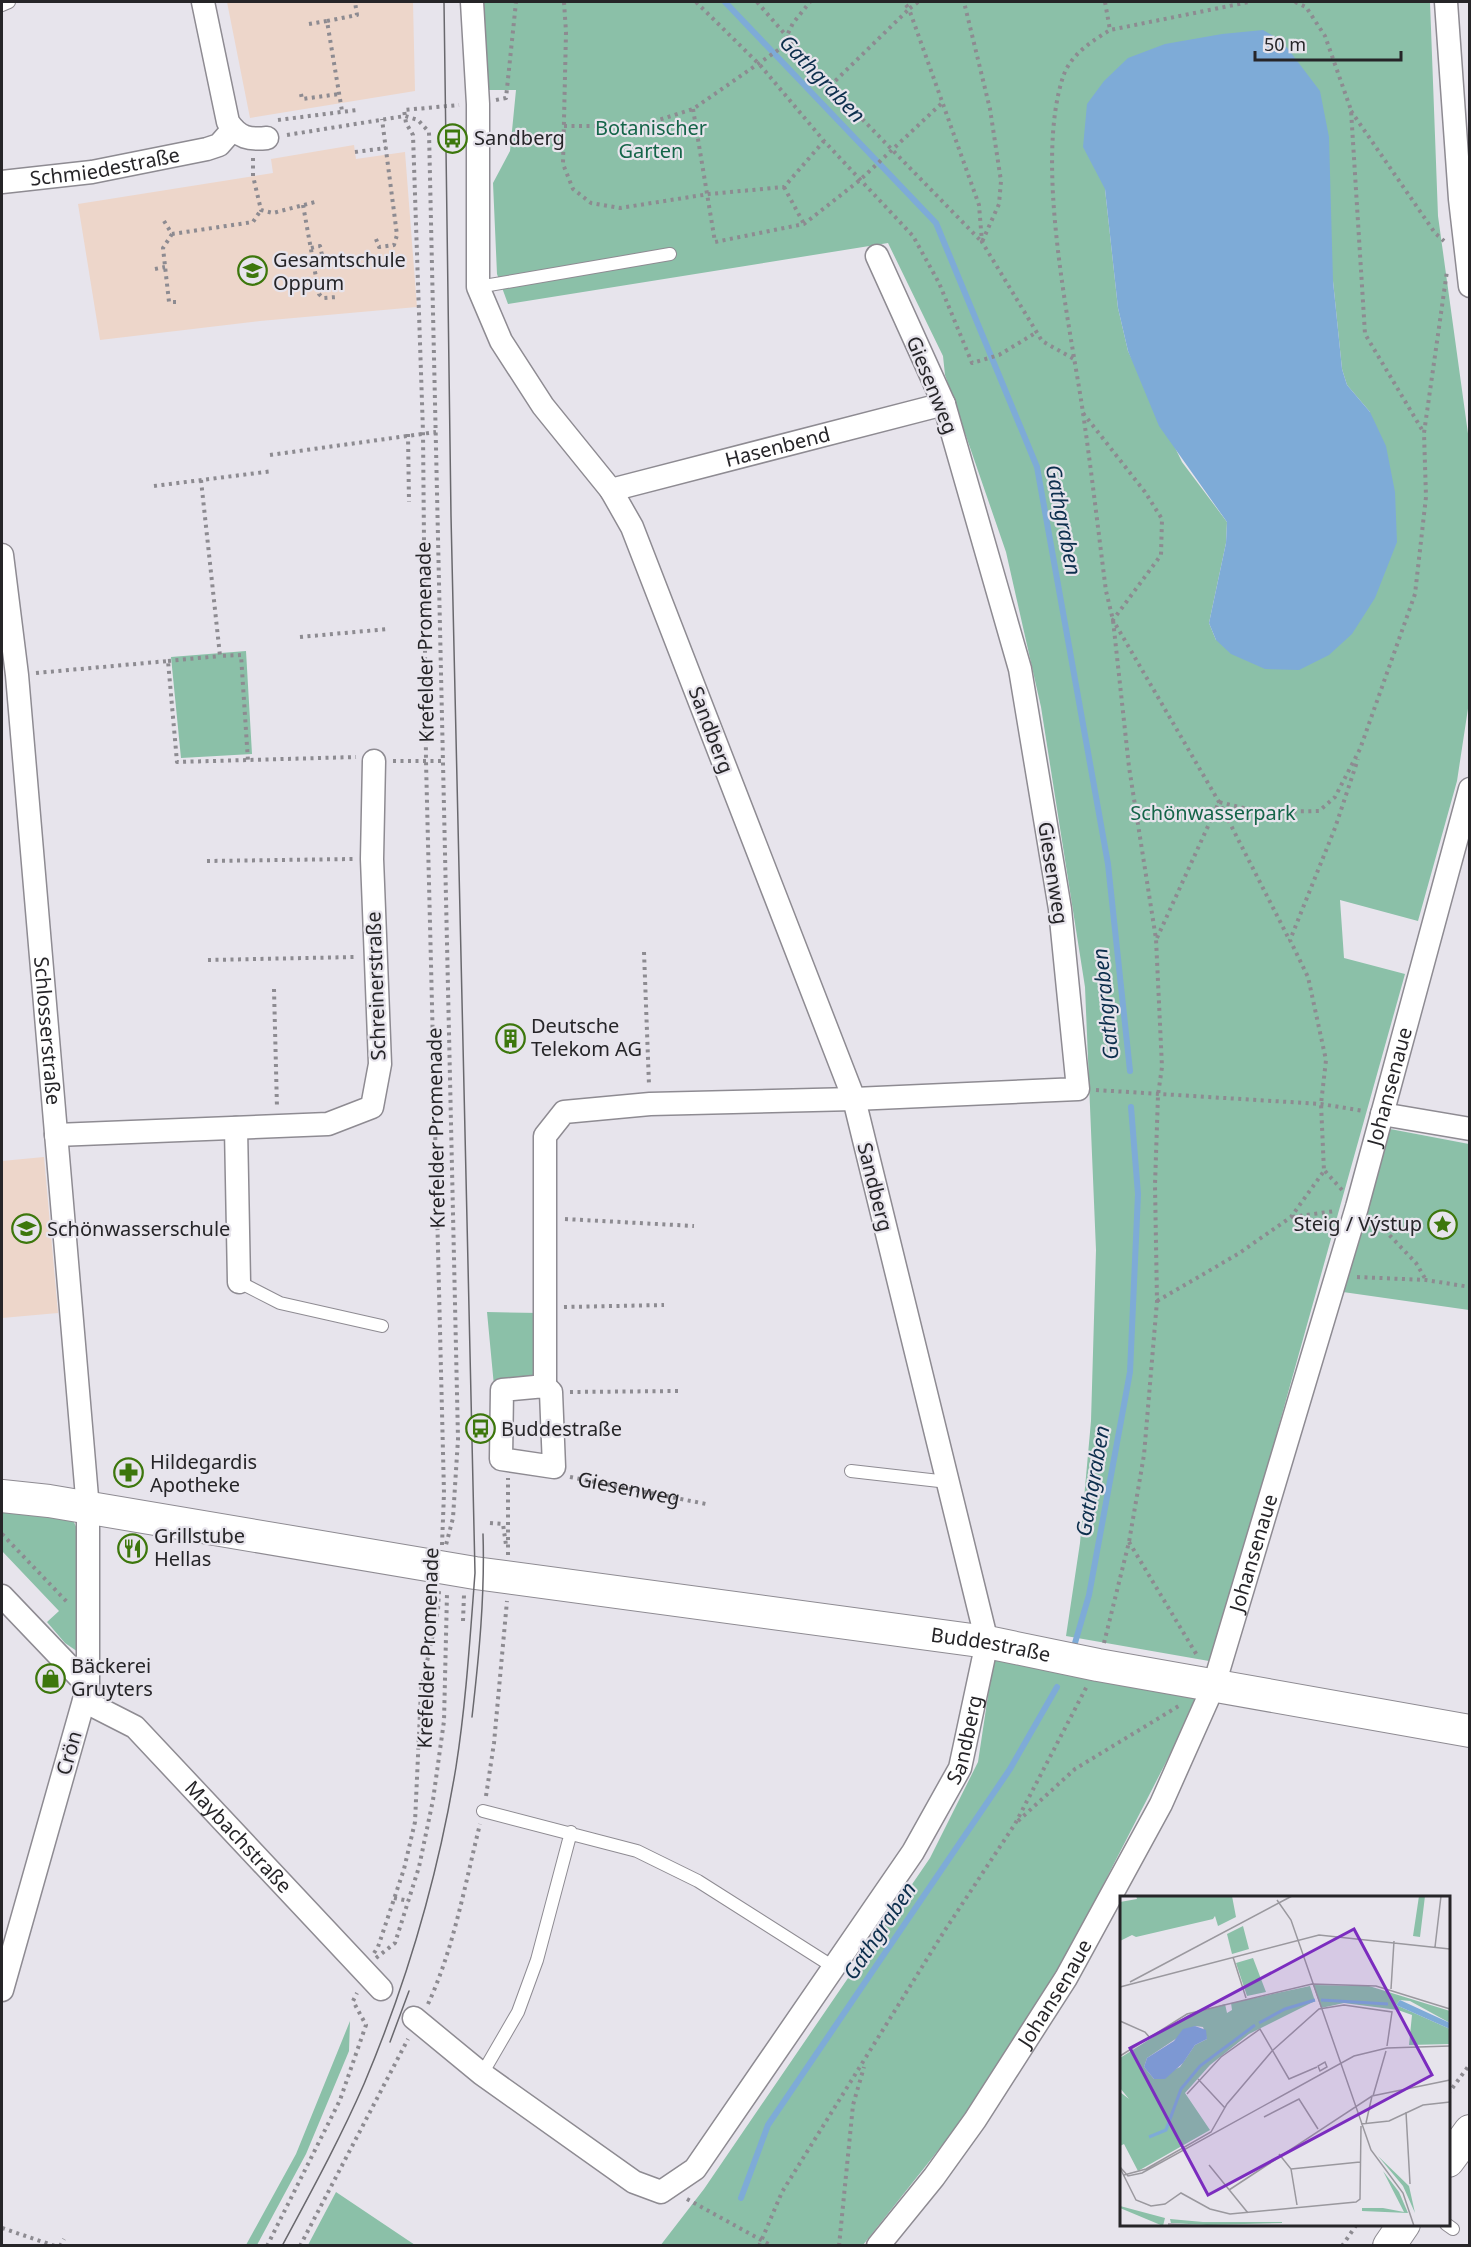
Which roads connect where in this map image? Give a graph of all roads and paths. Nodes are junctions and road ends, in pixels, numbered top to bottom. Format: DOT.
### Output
graph roads {
  1 [pos="9,2"];
  2 [pos="203,2"];
  3 [pos="355,2"];
  4 [pos="472,2"];
  5 [pos="516,2"];
  6 [pos="564,2"];
  7 [pos="696,2"];
  8 [pos="757,2"];
  9 [pos="810,2"];
  10 [pos="904,2"];
  11 [pos="918,2"];
  12 [pos="964,2"];
  13 [pos="1105,2"];
  14 [pos="1248,2"];
  15 [pos="1295,2"];
  16 [pos="1446,2"];
  17 [pos="2,5"];
  18 [pos="909,9"];
  19 [pos="327,21"];
  20 [pos="309,24"];
  21 [pos="1110,30"];
  22 [pos="788,39"];
  23 [pos="760,65"];
  24 [pos="830,86"];
  25 [pos="301,94"];
  26 [pos="339,94"];
  27 [pos="944,102"];
  28 [pos="477,104"];
  29 [pos="436,106"];
  30 [pos="693,109"];
  31 [pos="357,110"];
  32 [pos="1351,110"];
  33 [pos="342,112"];
  34 [pos="405,116"];
  35 [pos="382,119"];
  36 [pos="564,126"];
  37 [pos="233,129"];
  38 [pos="269,129"];
  39 [pos="824,141"];
  40 [pos="386,148"];
  41 [pos="892,150"];
  42 [pos="355,152"];
  43 [pos="253,176"];
  44 [pos="860,180"];
  45 [pos="2,182"];
  46 [pos="784,187"];
  47 [pos="709,194"];
  48 [pos="1465,198"];
  49 [pos="315,202"];
  50 [pos="303,206"];
  51 [pos="261,210"];
  52 [pos="164,222"];
  53 [pos="804,224"];
  54 [pos="172,234"];
  55 [pos="376,239"];
  56 [pos="982,242"];
  57 [pos="311,248"];
  58 [pos="1461,248"];
  59 [pos="324,254"];
  60 [pos="670,254"];
  61 [pos="877,256"];
  62 [pos="165,267"];
  63 [pos="155,269"];
  64 [pos="1470,286"];
  65 [pos="478,287"];
  66 [pos="337,297"];
  67 [pos="176,302"];
  68 [pos="1037,332"];
  69 [pos="1075,359"];
  70 [pos="944,404"];
  71 [pos="1083,412"];
  72 [pos="423,432"];
  73 [pos="436,432"];
  74 [pos="1424,433"];
  75 [pos="408,434"];
  76 [pos="270,455"];
  77 [pos="273,471"];
  78 [pos="201,480"];
  79 [pos="154,486"];
  80 [pos="611,490"];
  81 [pos="409,502"];
  82 [pos="2,555"];
  83 [pos="1113,620"];
  84 [pos="388,628"];
  85 [pos="300,637"];
  86 [pos="220,656"];
  87 [pos="168,661"];
  88 [pos="17,675"];
  89 [pos="11,723"];
  90 [pos="1360,749"];
  91 [pos="248,761"];
  92 [pos="374,761"];
  93 [pos="426,761"];
  94 [pos="443,761"];
  95 [pos="1470,789"];
  96 [pos="1219,802"];
  97 [pos="372,859"];
  98 [pos="207,861"];
  99 [pos="1156,939"];
  100 [pos="1290,940"];
  101 [pos="644,952"];
  102 [pos="374,957"];
  103 [pos="208,960"];
  104 [pos="274,989"];
  105 [pos="1078,1089"];
  106 [pos="1158,1095"];
  107 [pos="854,1099"];
  108 [pos="650,1104"];
  109 [pos="1321,1104"];
  110 [pos="1382,1114"];
  111 [pos="277,1126"];
  112 [pos="236,1128"];
  113 [pos="1470,1129"];
  114 [pos="56,1135"];
  115 [pos="1357,1207"];
  116 [pos="1291,1217"];
  117 [pos="543,1218"];
  118 [pos="694,1226"];
  119 [pos="1337,1276"];
  120 [pos="1426,1280"];
  121 [pos="239,1282"];
  122 [pos="1470,1287"];
  123 [pos="1157,1301"];
  124 [pos="664,1305"];
  125 [pos="545,1307"];
  126 [pos="382,1326"];
  127 [pos="548,1389"];
  128 [pos="679,1391"];
  129 [pos="508,1460"];
  130 [pos="554,1467"];
  131 [pos="851,1471"];
  132 [pos="948,1482"];
  133 [pos="2,1496"];
  134 [pos="706,1504"];
  135 [pos="88,1509"];
  136 [pos="490,1523"];
  137 [pos="2,1534"];
  138 [pos="1129,1542"];
  139 [pos="446,1577"];
  140 [pos="509,1577"];
  141 [pos="2,1596"];
  142 [pos="71,1607"];
  143 [pos="463,1621"];
  144 [pos="987,1642"];
  145 [pos="1098,1665"];
  146 [pos="1214,1685"];
  147 [pos="86,1694"];
  148 [pos="1470,1731"];
  149 [pos="483,1810"];
  150 [pos="1015,1824"];
  151 [pos="570,1832"];
  152 [pos="394,1898"];
  153 [pos="409,1902"];
  154 [pos="835,1968"];
  155 [pos="369,1977"];
  156 [pos="2,1990"];
  157 [pos="417,2020"];
  158 [pos="866,2060"];
  159 [pos="1470,2064"];
  160 [pos="482,2074"];
  161 [pos="1450,2093"];
  162 [pos="1470,2131"];
  163 [pos="1450,2160"];
  164 [pos="661,2192"];
  165 [pos="1356,2226"];
  166 [pos="1403,2226"];
  167 [pos="2,2228"];
  168 [pos="64,2239"];
  169 [pos="760,2239"];
  170 [pos="57,2246"];
  171 [pos="267,2246"];
  172 [pos="300,2246"];
  173 [pos="759,2246"];
  174 [pos="772,2246"];
  175 [pos="839,2246"];
  176 [pos="878,2246"];
  177 [pos="1342,2246"];
  178 [pos="1389,2246"];
  1 -- 17 [label="lane"];
  2 -- 37 [label="street"];
  3 -- 19 [label="path"];
  4 -- 28 [label="street, Sandberg"];
  5 -- 28 [label="path"];
  6 -- 36 [label="path"];
  7 -- 23 [label="path"];
  8 -- 22 [label="path"];
  9 -- 22 [label="path"];
  10 -- 18 [label="path"];
  11 -- 18 [label="path"];
  12 -- 56 [label="path"];
  13 -- 21 [label="path"];
  14 -- 21 [label="path"];
  15 -- 32 [label="path"];
  16 -- 48 [label="street"];
  18 -- 24 [label="path"];
  18 -- 27 [label="path"];
  19 -- 20 [label="path"];
  19 -- 26 [label="path"];
  21 -- 69 [label="path"];
  22 -- 23 [label="path"];
  22 -- 24 [label="path"];
  23 -- 30 [label="path"];
  23 -- 39 [label="path"];
  24 -- 41 [label="path"];
  25 -- 26 [label="path"];
  26 -- 33 [label="path"];
  27 -- 41 [label="path"];
  27 -- 56 [label="path"];
  28 -- 65 [label="street, Sandberg"];
  29 -- 34 [label="path"];
  30 -- 36 [label="path"];
  30 -- 47 [label="path"];
  31 -- 33 [label="path"];
  32 -- 58 [label="path"];
  32 -- 74 [label="path"];
  33 -- 38 [label="path"];
  34 -- 35 [label="path"];
  34 -- 72 [label="path"];
  34 -- 73 [label="path, Krefelder Promenade"];
  35 -- 38 [label="path"];
  35 -- 40 [label="path"];
  36 -- 47 [label="path"];
  37 -- 38 [label="street"];
  37 -- 45 [label="street, Schmiedestraße"];
  39 -- 44 [label="path"];
  39 -- 46 [label="path"];
  40 -- 42 [label="path"];
  40 -- 55 [label="path"];
  41 -- 44 [label="path"];
  41 -- 56 [label="path"];
  43 -- 51 [label="path"];
  44 -- 53 [label="path"];
  44 -- 68 [label="path"];
  46 -- 47 [label="path"];
  46 -- 53 [label="path"];
  47 -- 53 [label="path"];
  48 -- 58 [label="street"];
  49 -- 50 [label="path"];
  50 -- 51 [label="path"];
  50 -- 57 [label="path"];
  51 -- 54 [label="path"];
  52 -- 54 [label="path"];
  54 -- 62 [label="path"];
  56 -- 68 [label="path"];
  57 -- 59 [label="path"];
  57 -- 66 [label="path"];
  58 -- 64 [label="street"];
  58 -- 74 [label="path"];
  60 -- 65 [label="lane"];
  61 -- 70 [label="street, Giesenweg"];
  62 -- 63 [label="path"];
  62 -- 67 [label="path"];
  65 -- 80 [label="street, Sandberg"];
  68 -- 69 [label="path"];
  69 -- 71 [label="path"];
  70 -- 80 [label="street, Hasenbend"];
  70 -- 105 [label="street, Giesenweg"];
  71 -- 83 [label="path"];
  71 -- 83 [label="path"];
  72 -- 73 [label="path"];
  72 -- 75 [label="path"];
  72 -- 93 [label="path"];
  73 -- 94 [label="path, Krefelder Promenade"];
  74 -- 90 [label="path"];
  75 -- 76 [label="path"];
  75 -- 81 [label="path"];
  77 -- 78 [label="path"];
  78 -- 79 [label="path"];
  78 -- 86 [label="path"];
  80 -- 107 [label="street, Sandberg"];
  82 -- 88 [label="street, Schlosserstraße"];
  83 -- 96 [label="path"];
  83 -- 99 [label="path"];
  84 -- 85 [label="path"];
  86 -- 87 [label="path"];
  86 -- 91 [label="path"];
  87 -- 88 [label="path"];
  87 -- 91 [label="path"];
  88 -- 89 [label="street, Schlosserstraße"];
  89 -- 114 [label="street, Schlosserstraße"];
  90 -- 96 [label="path"];
  90 -- 100 [label="path"];
  91 -- 92 [label="path"];
  92 -- 93 [label="path"];
  92 -- 97 [label="street, Schreinerstraße"];
  93 -- 94 [label="path"];
  93 -- 139 [label="path"];
  94 -- 139 [label="path, Krefelder Promenade"];
  95 -- 110 [label="street, Johansenaue"];
  96 -- 99 [label="path"];
  96 -- 100 [label="path"];
  97 -- 98 [label="path"];
  97 -- 102 [label="street, Schreinerstraße"];
  99 -- 106 [label="path"];
  100 -- 109 [label="path"];
  101 -- 108 [label="path"];
  102 -- 103 [label="path"];
  102 -- 111 [label="street, Schreinerstraße"];
  104 -- 111 [label="path"];
  105 -- 106 [label="path"];
  105 -- 107 [label="street, Giesenweg"];
  106 -- 109 [label="path"];
  106 -- 123 [label="path"];
  107 -- 108 [label="street, Giesenweg"];
  107 -- 132 [label="street, Sandberg"];
  108 -- 117 [label="street, Giesenweg"];
  109 -- 110 [label="path"];
  109 -- 116 [label="path"];
  110 -- 113 [label="street"];
  110 -- 115 [label="street, Johansenaue"];
  111 -- 112 [label="street, Schreinerstraße"];
  112 -- 114 [label="street, Schreinerstraße"];
  112 -- 121 [label="street"];
  114 -- 135 [label="street, Schlosserstraße"];
  115 -- 116 [label="path"];
  115 -- 119 [label="street, Johansenaue"];
  115 -- 120 [label="path"];
  116 -- 123 [label="path"];
  117 -- 118 [label="path"];
  117 -- 125 [label="street, Giesenweg"];
  119 -- 120 [label="path"];
  119 -- 146 [label="street, Johansenaue"];
  120 -- 122 [label="path"];
  121 -- 126 [label="lane"];
  123 -- 138 [label="path"];
  124 -- 125 [label="path"];
  125 -- 127 [label="street, Giesenweg"];
  127 -- 128 [label="path"];
  127 -- 129 [label="street"];
  127 -- 130 [label="street, Giesenweg"];
  129 -- 130 [label="street, Giesenweg"];
  129 -- 136 [label="path"];
  130 -- 134 [label="path, Giesenweg"];
  131 -- 132 [label="lane"];
  132 -- 144 [label="street, Sandberg"];
  133 -- 135 [label="main road"];
  135 -- 139 [label="main road"];
  135 -- 147 [label="street, Crön"];
  137 -- 142 [label="path"];
  138 -- 145 [label="path"];
  138 -- 146 [label="path"];
  139 -- 140 [label="main road, Buddestraße"];
  139 -- 143 [label="path"];
  139 -- 152 [label="path"];
  139 -- 153 [label="path, Krefelder Promenade"];
  140 -- 144 [label="main road, Buddestraße"];
  140 -- 149 [label="path"];
  141 -- 147 [label="street, Maybachstraße"];
  144 -- 145 [label="main road, Buddestraße"];
  144 -- 154 [label="street, Sandberg"];
  145 -- 146 [label="main road, Buddestraße"];
  145 -- 150 [label="path"];
  146 -- 148 [label="main road, Buddestraße"];
  146 -- 150 [label="path"];
  146 -- 176 [label="street, Johansenaue"];
  147 -- 155 [label="street, Maybachstraße"];
  147 -- 156 [label="street, Crön"];
  149 -- 151 [label="lane"];
  149 -- 157 [label="path"];
  150 -- 158 [label="path"];
  151 -- 154 [label="lane"];
  151 -- 160 [label="lane"];
  152 -- 153 [label="path"];
  152 -- 155 [label="path"];
  153 -- 155 [label="path, Krefelder Promenade"];
  154 -- 164 [label="street, Sandberg"];
  155 -- 171 [label="path, Krefelder Promenade"];
  157 -- 160 [label="street"];
  157 -- 172 [label="path"];
  158 -- 169 [label="path"];
  158 -- 175 [label="path"];
  159 -- 161 [label="path"];
  160 -- 164 [label="street"];
  162 -- 163 [label="main road"];
  164 -- 169 [label="path"];
  165 -- 177 [label="path"];
  166 -- 178 [label="main road"];
  167 -- 170 [label="path"];
  168 -- 170 [label="path"];
  169 -- 173 [label="path"];
  169 -- 174 [label="path"];
}
